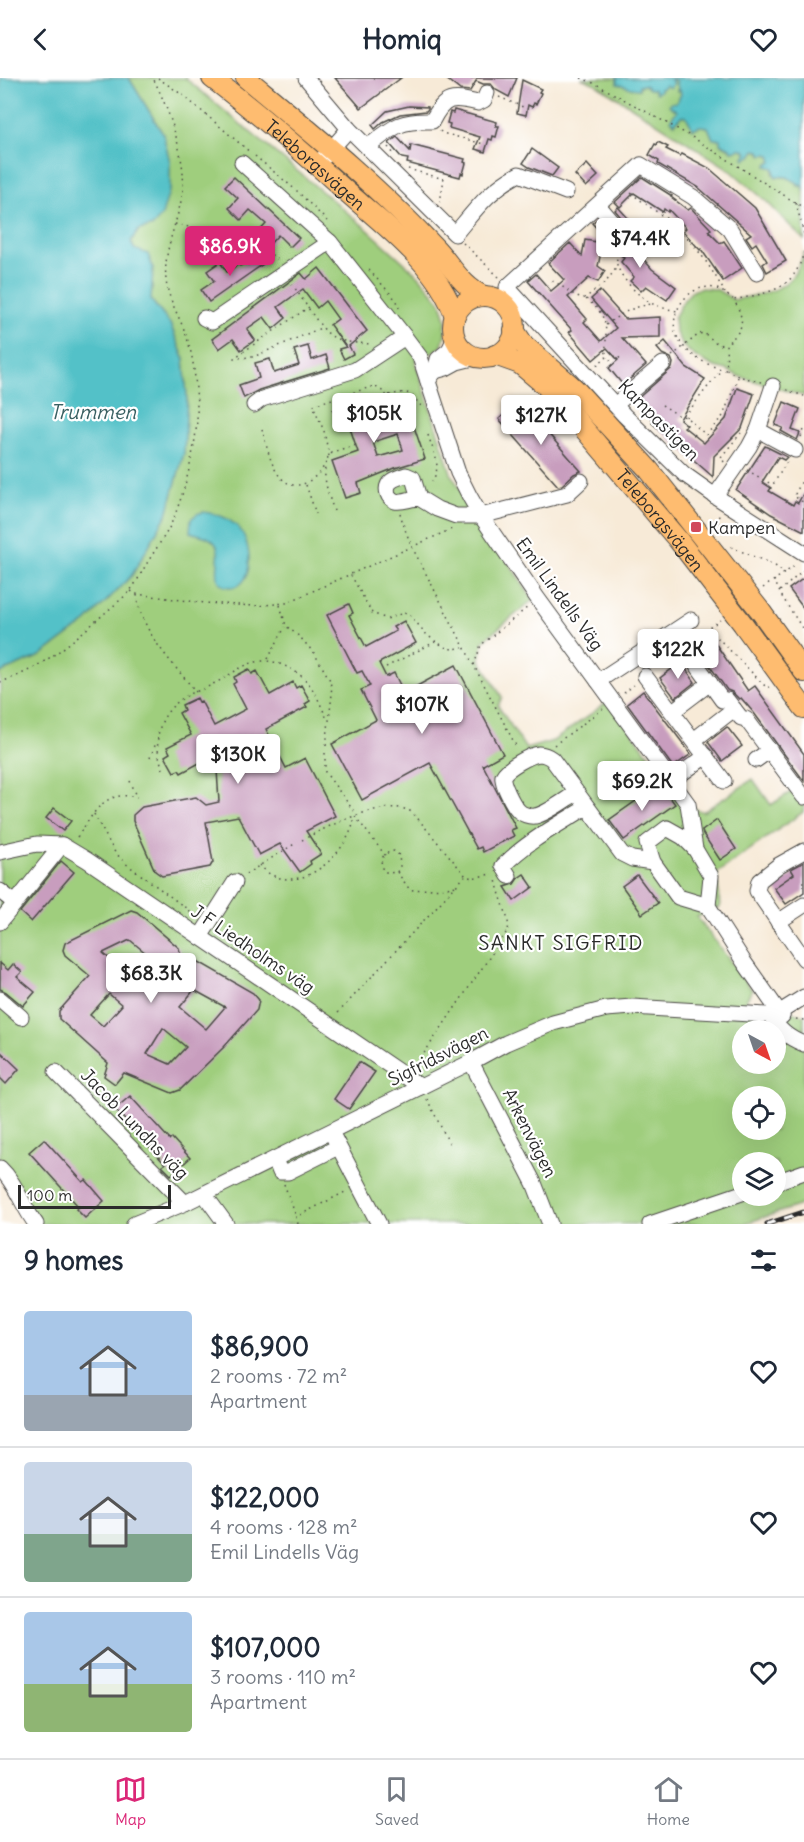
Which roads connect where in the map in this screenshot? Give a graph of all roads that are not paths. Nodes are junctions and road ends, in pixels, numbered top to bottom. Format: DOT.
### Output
graph roads {
  1 [pos="212,78"];
  2 [pos="246,78"];
  3 [pos="306,78"];
  4 [pos="487,93"];
  5 [pos="349,129"];
  6 [pos="374,142"];
  7 [pos="331,149"];
  8 [pos="242,163"];
  9 [pos="317,165"];
  10 [pos="566,192"];
  11 [pos="598,205"];
  12 [pos="330,242"];
  13 [pos="632,245"];
  14 [pos="757,273"];
  15 [pos="484,296"];
  16 [pos="454,316"];
  17 [pos="204,318"];
  18 [pos="514,330"];
  19 [pos="455,338"];
  20 [pos="399,341"];
  21 [pos="486,356"];
  22 [pos="663,364"];
  23 [pos="432,376"];
  24 [pos="773,386"];
  25 [pos="254,405"];
  26 [pos="615,405"];
  27 [pos="752,429"];
  28 [pos="795,450"];
  29 [pos="580,481"];
  30 [pos="418,495"];
  31 [pos="718,498"];
  32 [pos="481,516"];
  33 [pos="801,558"];
  34 [pos="691,620"];
  35 [pos="684,647"];
  36 [pos="804,672"];
  37 [pos="645,676"];
  38 [pos="598,681"];
  39 [pos="710,683"];
  40 [pos="804,708"];
  41 [pos="734,709"];
  42 [pos="673,711"];
  43 [pos="694,740"];
  44 [pos="771,750"];
  45 [pos="706,756"];
  46 [pos="756,760"];
  47 [pos="671,781"];
  48 [pos="724,781"];
  49 [pos="576,793"];
  50 [pos="804,797"];
  51 [pos="587,807"];
  52 [pos="65,847"];
  53 [pos="695,849"];
  54 [pos="804,851"];
  55 [pos="0,852"];
  56 [pos="653,862"];
  57 [pos="509,876"];
  58 [pos="235,882"];
  59 [pos="0,891"];
  60 [pos="15,903"];
  61 [pos="804,905"];
  62 [pos="708,906"];
  63 [pos="0,922"];
  64 [pos="778,922"];
  65 [pos="204,930"];
  66 [pos="802,953"];
  67 [pos="804,997"];
  68 [pos="0,999"];
  69 [pos="777,1014"];
  70 [pos="21,1017"];
  71 [pos="804,1044"];
  72 [pos="471,1062"];
  73 [pos="56,1072"];
  74 [pos="421,1087"];
  75 [pos="331,1132"];
  76 [pos="338,1147"];
  77 [pos="278,1165"];
  78 [pos="0,1168"];
  79 [pos="804,1172"];
  80 [pos="786,1178"];
  81 [pos="204,1194"];
  82 [pos="732,1196"];
  83 [pos="185,1203"];
  84 [pos="36,1224"];
  85 [pos="134,1224"];
  86 [pos="226,1224"];
  87 [pos="379,1224"];
  88 [pos="550,1224"];
  89 [pos="650,1224"];
  1 -- 9 [label="main road, Teleborgsvägen"];
  2 -- 7 [label="main road, Teleborgsvägen"];
  3 -- 5 [label="street"];
  4 -- 6 [label="street"];
  5 -- 6 [label="street"];
  5 -- 7 [label="street"];
  6 -- 10 [label="street"];
  7 -- 9 [label="street"];
  7 -- 15 [label="main road, Teleborgsvägen"];
  8 -- 12 [label="street, Emil Lindells Väg"];
  9 -- 16 [label="main road, Teleborgsvägen"];
  11 -- 13 [label="street"];
  11 -- 14 [label="street"];
  11 -- 26 [label="street, Kampastigen"];
  12 -- 17 [label="street"];
  12 -- 20 [label="street, Emil Lindells Väg"];
  15 -- 16 [label="main road"];
  15 -- 18 [label="main road"];
  16 -- 19 [label="main road"];
  18 -- 21 [label="main road"];
  18 -- 36 [label="main road, Teleborgsvägen"];
  19 -- 21 [label="main road"];
  19 -- 23 [label="street"];
  20 -- 23 [label="street, Emil Lindells Väg"];
  20 -- 25 [label="street"];
  21 -- 23 [label="street"];
  21 -- 40 [label="main road, Teleborgsvägen"];
  22 -- 26 [label="street"];
  23 -- 32 [label="street, Emil Lindells Väg"];
  24 -- 27 [label="street"];
  26 -- 31 [label="street, Kampastigen"];
  27 -- 28 [label="street"];
  27 -- 31 [label="street"];
  29 -- 32 [label="street"];
  30 -- 30 [label="street"];
  30 -- 32 [label="street"];
  31 -- 33 [label="street, Kampastigen"];
  32 -- 38 [label="street, Emil Lindells Väg"];
  34 -- 38 [label="street, Emil Lindells Väg"];
  35 -- 39 [label="street"];
  37 -- 42 [label="street"];
  38 -- 47 [label="street, Emil Lindells Väg"];
  39 -- 41 [label="street"];
  39 -- 42 [label="street"];
  41 -- 43 [label="street"];
  41 -- 44 [label="street"];
  42 -- 43 [label="street"];
  43 -- 45 [label="street"];
  44 -- 46 [label="street"];
  44 -- 50 [label="street"];
  45 -- 47 [label="street"];
  45 -- 48 [label="street"];
  47 -- 53 [label="street, Emil Lindells Väg"];
  49 -- 49 [label="street"];
  49 -- 51 [label="street"];
  51 -- 56 [label="street"];
  51 -- 57 [label="street"];
  52 -- 55 [label="street"];
  52 -- 60 [label="street"];
  52 -- 65 [label="street, J F Liedholms väg"];
  53 -- 56 [label="street, Emil Lindells Väg"];
  53 -- 62 [label="street, Emil Lindells Väg"];
  54 -- 64 [label="street"];
  56 -- 62 [label="street"];
  58 -- 65 [label="street"];
  59 -- 60 [label="street"];
  60 -- 63 [label="street"];
  61 -- 64 [label="street"];
  62 -- 69 [label="street"];
  64 -- 66 [label="street"];
  65 -- 74 [label="street, J F Liedholms väg"];
  67 -- 69 [label="street"];
  68 -- 70 [label="street"];
  69 -- 71 [label="street"];
  69 -- 72 [label="street, Sigfridsvägen"];
  72 -- 74 [label="street, Sigfridsvägen"];
  72 -- 88 [label="street, Arkenvägen"];
  73 -- 83 [label="street, Jacob Lundhs väg"];
  74 -- 75 [label="street, Sigfridsvägen"];
  75 -- 76 [label="street"];
  75 -- 77 [label="street, Sigfridsvägen"];
  76 -- 77 [label="street"];
  76 -- 87 [label="street"];
  77 -- 81 [label="street, Sigfridsvägen"];
  78 -- 84 [label="street"];
  79 -- 80 [label="street"];
  81 -- 83 [label="street, Sigfridsvägen"];
  81 -- 86 [label="street"];
  82 -- 89 [label="street"];
  83 -- 85 [label="street, Sigfridsvägen"];
}
